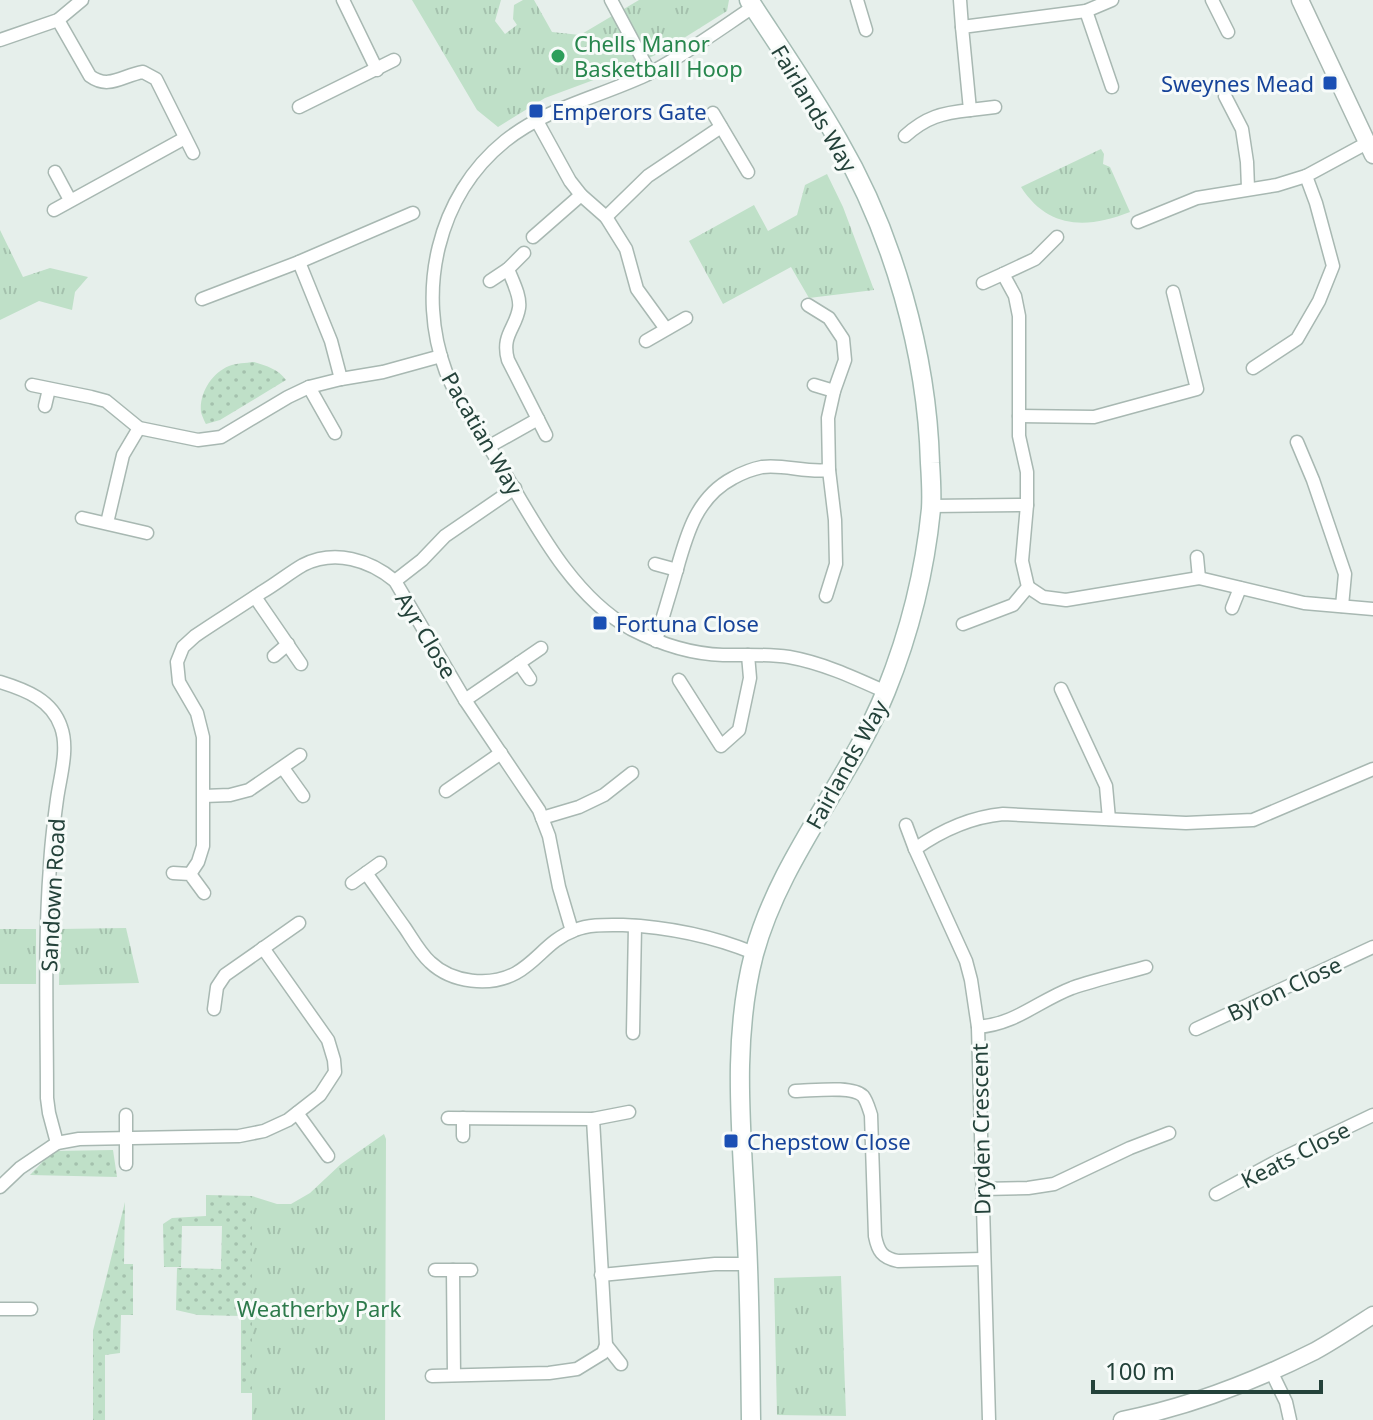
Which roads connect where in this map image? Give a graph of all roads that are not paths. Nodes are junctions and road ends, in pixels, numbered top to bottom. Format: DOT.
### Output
graph roads {
  1 [pos="82,0"];
  2 [pos="343,0"];
  3 [pos="611,0"];
  4 [pos="857,0"];
  5 [pos="960,0"];
  6 [pos="1112,0"];
  7 [pos="1212,0"];
  8 [pos="1300,0"];
  9 [pos="751,4"];
  10 [pos="1086,11"];
  11 [pos="58,20"];
  12 [pos="962,27"];
  13 [pos="866,30"];
  14 [pos="1228,32"];
  15 [pos="0,40"];
  16 [pos="394,60"];
  17 [pos="377,70"];
  18 [pos="650,73"];
  19 [pos="1112,87"];
  20 [pos="1225,96"];
  21 [pos="299,107"];
  22 [pos="995,107"];
  23 [pos="970,110"];
  24 [pos="713,113"];
  25 [pos="537,121"];
  26 [pos="1255,123"];
  27 [pos="721,127"];
  28 [pos="1242,129"];
  29 [pos="905,136"];
  30 [pos="185,138"];
  31 [pos="1370,149"];
  32 [pos="193,153"];
  33 [pos="55,172"];
  34 [pos="748,172"];
  35 [pos="1306,176"];
  36 [pos="1248,188"];
  37 [pos="581,195"];
  38 [pos="70,200"];
  39 [pos="54,210"];
  40 [pos="413,213"];
  41 [pos="606,217"];
  42 [pos="1138,222"];
  43 [pos="533,237"];
  44 [pos="1057,237"];
  45 [pos="524,253"];
  46 [pos="299,262"];
  47 [pos="508,269"];
  48 [pos="1003,274"];
  49 [pos="490,281"];
  50 [pos="983,283"];
  51 [pos="1173,292"];
  52 [pos="202,299"];
  53 [pos="808,305"];
  54 [pos="686,318"];
  55 [pos="666,329"];
  56 [pos="646,341"];
  57 [pos="441,356"];
  58 [pos="1253,368"];
  59 [pos="341,379"];
  60 [pos="32,385"];
  61 [pos="814,385"];
  62 [pos="309,387"];
  63 [pos="49,389"];
  64 [pos="834,391"];
  65 [pos="45,406"];
  66 [pos="1019,416"];
  67 [pos="538,419"];
  68 [pos="139,428"];
  69 [pos="335,433"];
  70 [pos="546,435"];
  71 [pos="1297,442"];
  72 [pos="488,447"];
  73 [pos="829,470"];
  74 [pos="515,488"];
  75 [pos="1027,505"];
  76 [pos="931,506"];
  77 [pos="82,518"];
  78 [pos="107,523"];
  79 [pos="147,533"];
  80 [pos="1197,557"];
  81 [pos="655,564"];
  82 [pos="677,570"];
  83 [pos="1199,578"];
  84 [pos="395,581"];
  85 [pos="830,582"];
  86 [pos="844,584"];
  87 [pos="1028,587"];
  88 [pos="1240,588"];
  89 [pos="826,596"];
  90 [pos="255,597"];
  91 [pos="1342,606"];
  92 [pos="1232,608"];
  93 [pos="1373,609"];
  94 [pos="963,624"];
  95 [pos="656,641"];
  96 [pos="288,644"];
  97 [pos="541,648"];
  98 [pos="748,655"];
  99 [pos="274,656"];
  100 [pos="519,663"];
  101 [pos="301,664"];
  102 [pos="530,679"];
  103 [pos="679,680"];
  104 [pos="0,682"];
  105 [pos="1061,689"];
  106 [pos="886,692"];
  107 [pos="465,700"];
  108 [pos="501,753"];
  109 [pos="300,755"];
  110 [pos="283,768"];
  111 [pos="1373,769"];
  112 [pos="632,773"];
  113 [pos="446,791"];
  114 [pos="204,796"];
  115 [pos="303,796"];
  116 [pos="542,818"];
  117 [pos="1109,819"];
  118 [pos="906,825"];
  119 [pos="915,849"];
  120 [pos="380,863"];
  121 [pos="173,873"];
  122 [pos="366,873"];
  123 [pos="190,874"];
  124 [pos="352,883"];
  125 [pos="204,893"];
  126 [pos="299,923"];
  127 [pos="635,926"];
  128 [pos="572,931"];
  129 [pos="1373,947"];
  130 [pos="263,948"];
  131 [pos="754,953"];
  132 [pos="1146,967"];
  133 [pos="214,1009"];
  134 [pos="619,1011"];
  135 [pos="634,1011"];
  136 [pos="978,1027"];
  137 [pos="1196,1029"];
  138 [pos="633,1033"];
  139 [pos="795,1091"];
  140 [pos="629,1112"];
  141 [pos="297,1113"];
  142 [pos="126,1115"];
  143 [pos="1373,1115"];
  144 [pos="448,1118"];
  145 [pos="463,1118"];
  146 [pos="593,1119"];
  147 [pos="1169,1133"];
  148 [pos="463,1136"];
  149 [pos="126,1139"];
  150 [pos="57,1143"];
  151 [pos="328,1156"];
  152 [pos="126,1164"];
  153 [pos="0,1187"];
  154 [pos="982,1189"];
  155 [pos="1216,1194"];
  156 [pos="983,1259"];
  157 [pos="748,1264"];
  158 [pos="435,1270"];
  159 [pos="453,1270"];
  160 [pos="471,1270"];
  161 [pos="601,1275"];
  162 [pos="0,1309"];
  163 [pos="31,1309"];
  164 [pos="1373,1315"];
  165 [pos="606,1345"];
  166 [pos="621,1364"];
  167 [pos="1271,1371"];
  168 [pos="454,1375"];
  169 [pos="432,1376"];
  170 [pos="751,1420"];
  171 [pos="989,1420"];
  172 [pos="1122,1420"];
  173 [pos="1290,1420"];
  1 -- 11 [label="street"];
  2 -- 17 [label="street"];
  3 -- 18 [label="street"];
  4 -- 13 [label="street"];
  5 -- 12 [label="street"];
  6 -- 10 [label="street"];
  7 -- 14 [label="street"];
  8 -- 31 [label="street"];
  9 -- 18 [label="street, Pacatian Way"];
  9 -- 76 [label="main road, Fairlands Way"];
  10 -- 12 [label="street"];
  10 -- 19 [label="street"];
  11 -- 15 [label="street"];
  11 -- 30 [label="street"];
  12 -- 23 [label="street"];
  16 -- 17 [label="street"];
  17 -- 21 [label="street"];
  18 -- 25 [label="street, Pacatian Way"];
  20 -- 28 [label="street"];
  22 -- 23 [label="street"];
  23 -- 29 [label="street"];
  24 -- 27 [label="street"];
  25 -- 37 [label="street"];
  25 -- 57 [label="street, Pacatian Way"];
  26 -- 28 [label="street"];
  27 -- 34 [label="street"];
  27 -- 41 [label="street"];
  28 -- 36 [label="street"];
  30 -- 32 [label="street"];
  30 -- 38 [label="street"];
  31 -- 35 [label="street"];
  33 -- 38 [label="street"];
  35 -- 36 [label="street"];
  35 -- 58 [label="street"];
  36 -- 42 [label="street"];
  37 -- 41 [label="street"];
  37 -- 43 [label="street"];
  38 -- 39 [label="street"];
  40 -- 46 [label="street"];
  41 -- 55 [label="street"];
  44 -- 48 [label="street"];
  45 -- 47 [label="street"];
  46 -- 52 [label="street"];
  46 -- 59 [label="street"];
  47 -- 49 [label="street"];
  47 -- 67 [label="street"];
  48 -- 50 [label="street"];
  48 -- 66 [label="street"];
  51 -- 66 [label="street"];
  53 -- 64 [label="street"];
  54 -- 55 [label="street"];
  55 -- 56 [label="street"];
  57 -- 59 [label="street"];
  57 -- 72 [label="street, Pacatian Way"];
  59 -- 62 [label="street"];
  60 -- 63 [label="street"];
  61 -- 64 [label="street"];
  62 -- 68 [label="street"];
  62 -- 69 [label="street"];
  63 -- 65 [label="street"];
  63 -- 68 [label="street"];
  64 -- 73 [label="street"];
  66 -- 75 [label="street"];
  67 -- 70 [label="street"];
  67 -- 72 [label="street"];
  68 -- 78 [label="street"];
  71 -- 91 [label="street"];
  72 -- 74 [label="street, Pacatian Way"];
  73 -- 82 [label="street"];
  73 -- 85 [label="street"];
  74 -- 84 [label="street"];
  74 -- 95 [label="street, Pacatian Way"];
  75 -- 76 [label="street"];
  75 -- 87 [label="street"];
  76 -- 106 [label="main road, Fairlands Way"];
  77 -- 78 [label="street"];
  78 -- 79 [label="street"];
  80 -- 83 [label="street"];
  81 -- 82 [label="street"];
  82 -- 95 [label="street"];
  83 -- 87 [label="street"];
  83 -- 88 [label="street"];
  84 -- 90 [label="street, Ayr Close"];
  84 -- 107 [label="street, Ayr Close"];
  85 -- 86 [label="street"];
  85 -- 89 [label="street"];
  87 -- 94 [label="street"];
  88 -- 91 [label="street"];
  88 -- 92 [label="street"];
  90 -- 96 [label="street"];
  90 -- 114 [label="street, Ayr Close"];
  91 -- 93 [label="street"];
  95 -- 98 [label="street, Pacatian Way"];
  96 -- 99 [label="street"];
  96 -- 101 [label="street"];
  97 -- 100 [label="street, Ayr Close"];
  98 -- 103 [label="street"];
  98 -- 106 [label="street, Pacatian Way"];
  100 -- 102 [label="street"];
  100 -- 107 [label="street, Ayr Close"];
  104 -- 150 [label="street, Sandown Road"];
  105 -- 117 [label="street"];
  106 -- 131 [label="main road, Fairlands Way"];
  107 -- 108 [label="street, Ayr Close"];
  108 -- 113 [label="street"];
  108 -- 116 [label="street, Ayr Close"];
  109 -- 110 [label="street"];
  110 -- 114 [label="street"];
  110 -- 115 [label="street"];
  111 -- 117 [label="street"];
  112 -- 116 [label="street"];
  114 -- 123 [label="street, Ayr Close"];
  116 -- 128 [label="street, Ayr Close"];
  117 -- 119 [label="street"];
  118 -- 119 [label="street, Dryden Crescent"];
  119 -- 136 [label="street, Dryden Crescent"];
  120 -- 122 [label="street"];
  121 -- 123 [label="street"];
  122 -- 124 [label="street"];
  122 -- 128 [label="street"];
  123 -- 125 [label="street"];
  126 -- 130 [label="street"];
  127 -- 128 [label="street"];
  127 -- 131 [label="street"];
  127 -- 135 [label="street"];
  129 -- 137 [label="street, Byron Close"];
  130 -- 133 [label="street"];
  130 -- 141 [label="street"];
  131 -- 157 [label="main road, Fairlands Way"];
  132 -- 136 [label="street"];
  134 -- 135 [label="street"];
  135 -- 138 [label="street"];
  136 -- 154 [label="street, Dryden Crescent"];
  139 -- 156 [label="street"];
  140 -- 146 [label="street"];
  141 -- 149 [label="street"];
  141 -- 151 [label="street"];
  142 -- 149 [label="street"];
  143 -- 155 [label="street, Keats Close"];
  144 -- 145 [label="street"];
  145 -- 146 [label="street"];
  145 -- 148 [label="street"];
  146 -- 161 [label="street"];
  147 -- 154 [label="street"];
  149 -- 150 [label="street"];
  149 -- 152 [label="street"];
  150 -- 153 [label="street"];
  154 -- 156 [label="street, Dryden Crescent"];
  156 -- 171 [label="street, Dryden Crescent"];
  157 -- 161 [label="street"];
  157 -- 170 [label="main road, Fairlands Way"];
  158 -- 159 [label="street"];
  159 -- 160 [label="street"];
  159 -- 168 [label="street"];
  161 -- 165 [label="street"];
  162 -- 163 [label="street"];
  164 -- 167 [label="street"];
  165 -- 166 [label="street"];
  165 -- 168 [label="street"];
  167 -- 172 [label="street"];
  167 -- 173 [label="street"];
  168 -- 169 [label="street"];
}
